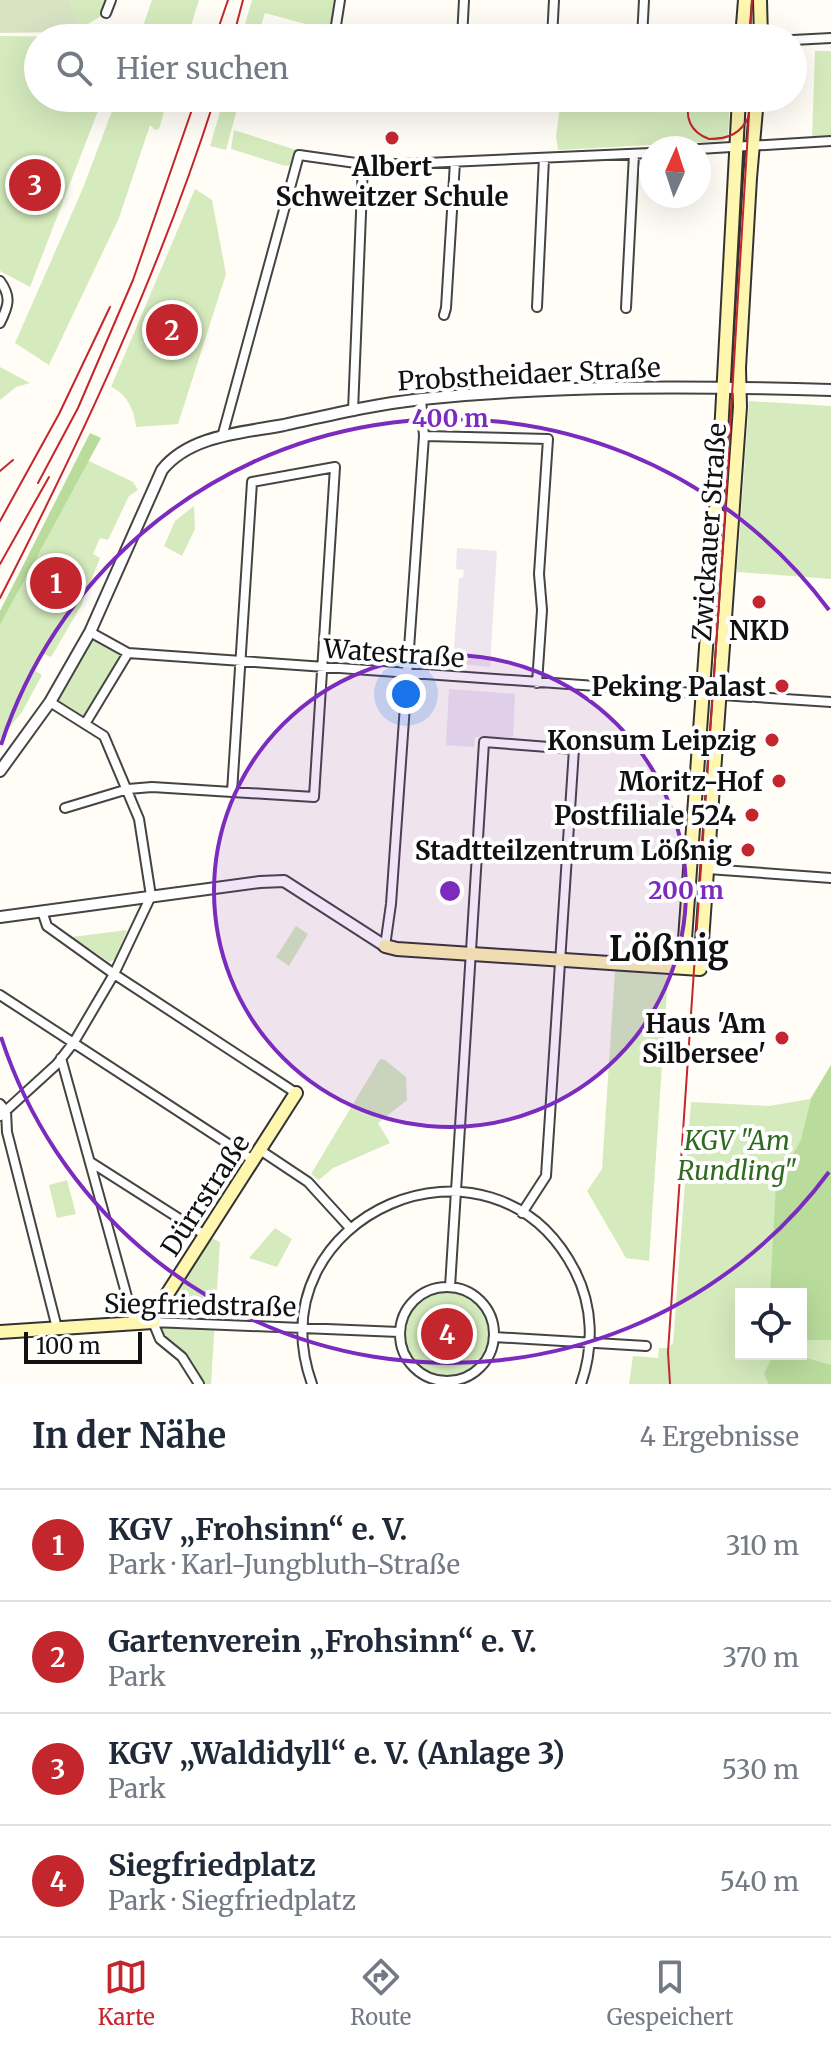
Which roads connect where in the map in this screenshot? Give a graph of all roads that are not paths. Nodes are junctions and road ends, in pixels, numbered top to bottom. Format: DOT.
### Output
graph roads {
  1 [pos="111,0"];
  2 [pos="340,0"];
  3 [pos="464,0"];
  4 [pos="554,0"];
  5 [pos="644,0"];
  6 [pos="745,0"];
  7 [pos="760,0"];
  8 [pos="106,13"];
  9 [pos="336,24"];
  10 [pos="463,24"];
  11 [pos="553,24"];
  12 [pos="643,24"];
  13 [pos="743,24"];
  14 [pos="761,24"];
  15 [pos="831,38"];
  16 [pos="807,39"];
  17 [pos="739,112"];
  18 [pos="756,112"];
  19 [pos="831,141"];
  20 [pos="754,144"];
  21 [pos="738,146"];
  22 [pos="711,148"];
  23 [pos="634,154"];
  24 [pos="639,154"];
  25 [pos="544,158"];
  26 [pos="455,162"];
  27 [pos="363,164"];
  28 [pos="0,281"];
  29 [pos="537,307"];
  30 [pos="626,308"];
  31 [pos="444,315"];
  32 [pos="0,323"];
  33 [pos="724,387"];
  34 [pos="740,388"];
  35 [pos="831,390"];
  36 [pos="421,399"];
  37 [pos="353,411"];
  38 [pos="424,436"];
  39 [pos="222,437"];
  40 [pos="90,632"];
  41 [pos="128,653"];
  42 [pos="240,662"];
  43 [pos="322,668"];
  44 [pos="406,673"];
  45 [pos="537,683"];
  46 [pos="701,695"];
  47 [pos="721,695"];
  48 [pos="50,702"];
  49 [pos="831,702"];
  50 [pos="85,724"];
  51 [pos="0,771"];
  52 [pos="128,789"];
  53 [pos="232,792"];
  54 [pos="65,808"];
  55 [pos="708,869"];
  56 [pos="831,878"];
  57 [pos="151,896"];
  58 [pos="42,911"];
  59 [pos="0,917"];
  60 [pos="385,946"];
  61 [pos="471,953"];
  62 [pos="560,959"];
  63 [pos="683,967"];
  64 [pos="114,974"];
  65 [pos="0,995"];
  66 [pos="74,1042"];
  67 [pos="61,1058"];
  68 [pos="296,1093"];
  69 [pos="2,1110"];
  70 [pos="256,1155"];
  71 [pos="91,1163"];
  72 [pos="456,1191"];
  73 [pos="522,1213"];
  74 [pos="350,1228"];
  75 [pos="205,1235"];
  76 [pos="450,1287"];
  77 [pos="134,1322"];
  78 [pos="153,1322"];
  79 [pos="57,1328"];
  80 [pos="303,1328"];
  81 [pos="0,1332"];
  82 [pos="399,1332"];
  83 [pos="494,1337"];
  84 [pos="590,1342"];
  85 [pos="646,1346"];
  86 [pos="443,1382"];
  87 [pos="199,1384"];
  88 [pos="312,1384"];
  89 [pos="581,1384"];
  1 -- 8 [label="street"];
  2 -- 9 [label="street"];
  3 -- 10 [label="street"];
  4 -- 11 [label="street"];
  5 -- 12 [label="street"];
  6 -- 13 [label="main road"];
  7 -- 14 [label="main road"];
  15 -- 16 [label="street"];
  17 -- 21 [label="main road, Zwickauer Straße"];
  18 -- 20 [label="main road, Zwickauer Straße"];
  19 -- 20 [label="street"];
  20 -- 21 [label="street"];
  20 -- 34 [label="main road, Zwickauer Straße"];
  21 -- 22 [label="street"];
  21 -- 33 [label="main road, Zwickauer Straße"];
  23 -- 24 [label="street"];
  23 -- 25 [label="street"];
  23 -- 30 [label="street"];
  25 -- 26 [label="street"];
  25 -- 29 [label="street"];
  26 -- 27 [label="street"];
  26 -- 31 [label="street"];
  27 -- 37 [label="street"];
  27 -- 39 [label="street"];
  28 -- 32 [label="street"];
  33 -- 34 [label="street, Probstheidaer Straße"];
  33 -- 36 [label="street, Probstheidaer Straße"];
  33 -- 46 [label="main road, Zwickauer Straße"];
  34 -- 35 [label="street, Probstheidaer Straße"];
  34 -- 47 [label="main road, Zwickauer Straße"];
  36 -- 37 [label="street, Probstheidaer Straße"];
  36 -- 38 [label="street"];
  37 -- 39 [label="street, Probstheidaer Straße"];
  38 -- 44 [label="street"];
  38 -- 45 [label="street"];
  39 -- 40 [label="street, Probstheidaer Straße"];
  40 -- 41 [label="street, Watestraße"];
  40 -- 48 [label="street"];
  41 -- 42 [label="street, Watestraße"];
  41 -- 50 [label="street"];
  42 -- 43 [label="street, Watestraße"];
  42 -- 43 [label="street"];
  42 -- 53 [label="street"];
  43 -- 44 [label="street, Watestraße"];
  43 -- 53 [label="street"];
  44 -- 45 [label="street, Watestraße"];
  44 -- 60 [label="street"];
  45 -- 46 [label="street, Watestraße"];
  46 -- 47 [label="street, Watestraße"];
  46 -- 63 [label="main road, Zwickauer Straße"];
  47 -- 49 [label="street, Watestraße"];
  47 -- 55 [label="main road, Zwickauer Straße"];
  48 -- 50 [label="street"];
  48 -- 51 [label="street"];
  50 -- 52 [label="street"];
  52 -- 53 [label="street"];
  52 -- 54 [label="street"];
  52 -- 57 [label="street"];
  55 -- 56 [label="street"];
  55 -- 63 [label="main road, Zwickauer Straße"];
  57 -- 58 [label="street"];
  57 -- 60 [label="street"];
  57 -- 64 [label="street"];
  58 -- 59 [label="street"];
  58 -- 64 [label="street"];
  60 -- 61 [label="main road"];
  61 -- 62 [label="main road"];
  61 -- 62 [label="street"];
  61 -- 72 [label="street"];
  62 -- 63 [label="main road"];
  62 -- 73 [label="street"];
  64 -- 66 [label="street"];
  64 -- 68 [label="street"];
  65 -- 66 [label="street"];
  66 -- 67 [label="street"];
  66 -- 70 [label="street"];
  67 -- 69 [label="street"];
  67 -- 71 [label="street"];
  68 -- 70 [label="main road, Dürrstraße"];
  69 -- 79 [label="street"];
  70 -- 74 [label="street"];
  70 -- 75 [label="main road, Dürrstraße"];
  71 -- 75 [label="street"];
  71 -- 77 [label="street"];
  72 -- 73 [label="street"];
  72 -- 74 [label="street"];
  72 -- 76 [label="street"];
  73 -- 84 [label="street"];
  74 -- 80 [label="street"];
  75 -- 78 [label="main road, Dürrstraße"];
  76 -- 82 [label="street"];
  76 -- 83 [label="street"];
  77 -- 78 [label="main road, Siegfriedstraße"];
  77 -- 79 [label="main road, Siegfriedstraße"];
  78 -- 80 [label="street, Siegfriedstraße"];
  78 -- 87 [label="street"];
  79 -- 81 [label="main road, Siegfriedstraße"];
  80 -- 82 [label="street, Siegfriedstraße"];
  80 -- 88 [label="street"];
  82 -- 86 [label="street"];
  83 -- 84 [label="street"];
  83 -- 86 [label="street"];
  84 -- 85 [label="street"];
  84 -- 89 [label="street"];
}
